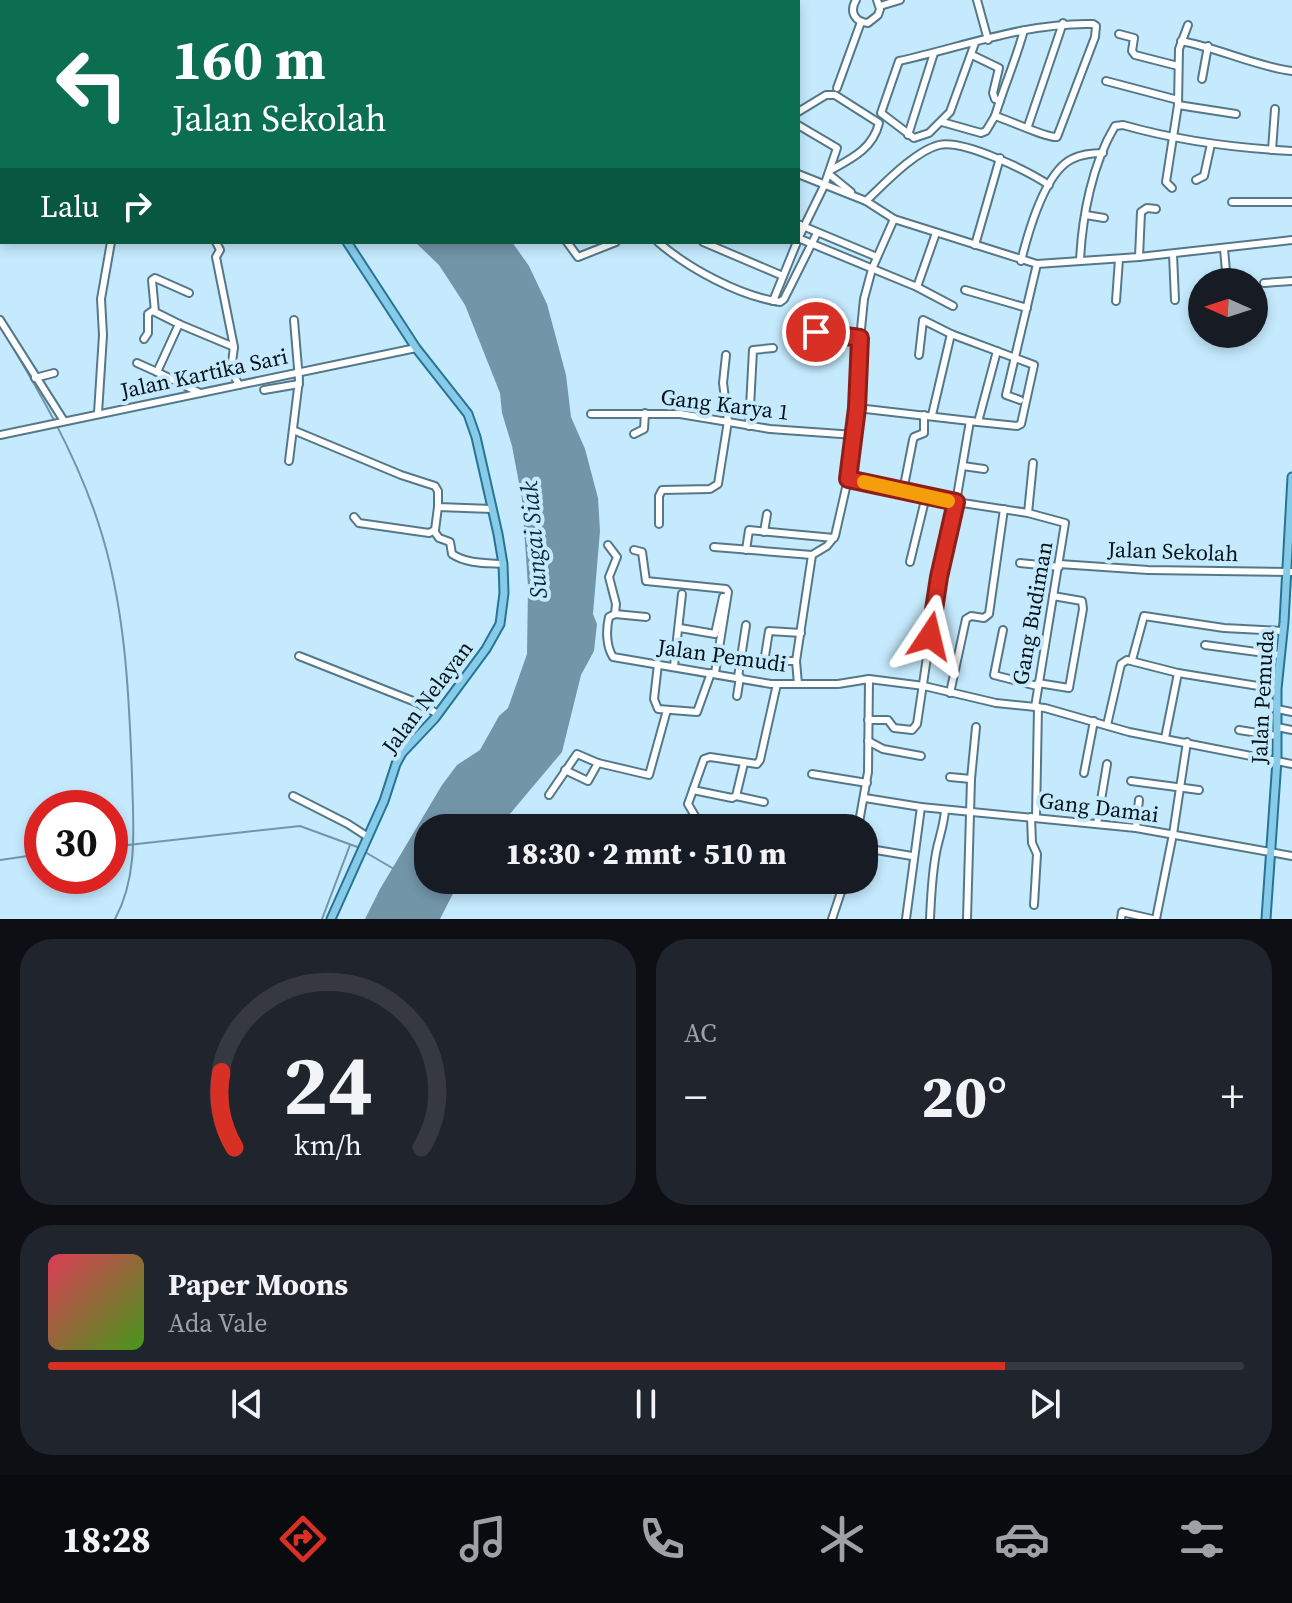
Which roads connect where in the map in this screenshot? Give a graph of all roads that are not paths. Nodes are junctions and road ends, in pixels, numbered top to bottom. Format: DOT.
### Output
graph roads {
  1 [pos="856,0"];
  2 [pos="900,0"];
  3 [pos="977,0"];
  4 [pos="878,3"];
  5 [pos="861,22"];
  6 [pos="1063,23"];
  7 [pos="1188,25"];
  8 [pos="1024,30"];
  9 [pos="1119,34"];
  10 [pos="988,40"];
  11 [pos="1181,41"];
  12 [pos="975,43"];
  13 [pos="1208,46"];
  14 [pos="934,53"];
  15 [pos="972,55"];
  16 [pos="1178,66"];
  17 [pos="1292,71"];
  18 [pos="1202,79"];
  19 [pos="1106,81"];
  20 [pos="837,88"];
  21 [pos="1000,101"];
  22 [pos="1178,103"];
  23 [pos="1275,109"];
  24 [pos="800,111"];
  25 [pos="1236,114"];
  26 [pos="995,116"];
  27 [pos="942,122"];
  28 [pos="800,126"];
  29 [pos="1028,126"];
  30 [pos="908,135"];
  31 [pos="1173,137"];
  32 [pos="1211,144"];
  33 [pos="1272,150"];
  34 [pos="1292,151"];
  35 [pos="1103,153"];
  36 [pos="1000,158"];
  37 [pos="830,172"];
  38 [pos="800,175"];
  39 [pos="1196,180"];
  40 [pos="1049,185"];
  41 [pos="824,186"];
  42 [pos="1172,188"];
  43 [pos="857,197"];
  44 [pos="866,201"];
  45 [pos="1232,202"];
  46 [pos="1292,202"];
  47 [pos="1156,209"];
  48 [pos="1086,215"];
  49 [pos="1104,218"];
  50 [pos="894,219"];
  51 [pos="801,225"];
  52 [pos="817,233"];
  53 [pos="936,233"];
  54 [pos="800,240"];
  55 [pos="1292,240"];
  56 [pos="111,244"];
  57 [pos="217,244"];
  58 [pos="348,244"];
  59 [pos="568,244"];
  60 [pos="611,244"];
  61 [pos="661,244"];
  62 [pos="708,244"];
  63 [pos="796,244"];
  64 [pos="812,245"];
  65 [pos="975,245"];
  66 [pos="1224,249"];
  67 [pos="861,250"];
  68 [pos="1173,254"];
  69 [pos="877,257"];
  70 [pos="1139,257"];
  71 [pos="1119,259"];
  72 [pos="1021,261"];
  73 [pos="1080,261"];
  74 [pos="856,263"];
  75 [pos="1037,264"];
  76 [pos="1226,268"];
  77 [pos="872,269"];
  78 [pos="783,276"];
  79 [pos="1292,281"];
  80 [pos="1268,283"];
  81 [pos="917,287"];
  82 [pos="965,290"];
  83 [pos="189,293"];
  84 [pos="1175,300"];
  85 [pos="773,301"];
  86 [pos="1116,301"];
  87 [pos="953,306"];
  88 [pos="1027,308"];
  89 [pos="154,310"];
  90 [pos="0,320"];
  91 [pos="294,320"];
  92 [pos="179,324"];
  93 [pos="794,328"];
  94 [pos="951,334"];
  95 [pos="860,338"];
  96 [pos="144,339"];
  97 [pos="234,347"];
  98 [pos="416,348"];
  99 [pos="773,348"];
  100 [pos="997,351"];
  101 [pos="726,355"];
  102 [pos="919,355"];
  103 [pos="1015,357"];
  104 [pos="137,363"];
  105 [pos="157,372"];
  106 [pos="54,373"];
  107 [pos="35,378"];
  108 [pos="299,378"];
  109 [pos="239,385"];
  110 [pos="264,390"];
  111 [pos="200,393"];
  112 [pos="1020,400"];
  113 [pos="857,408"];
  114 [pos="98,413"];
  115 [pos="645,413"];
  116 [pos="591,414"];
  117 [pos="928,415"];
  118 [pos="64,421"];
  119 [pos="728,421"];
  120 [pos="974,421"];
  121 [pos="749,426"];
  122 [pos="293,430"];
  123 [pos="634,434"];
  124 [pos="0,435"];
  125 [pos="855,435"];
  126 [pos="289,461"];
  127 [pos="1033,463"];
  128 [pos="963,466"];
  129 [pos="984,469"];
  130 [pos="1292,477"];
  131 [pos="848,479"];
  132 [pos="903,491"];
  133 [pos="926,496"];
  134 [pos="956,502"];
  135 [pos="438,507"];
  136 [pos="492,509"];
  137 [pos="1004,509"];
  138 [pos="1028,513"];
  139 [pos="767,514"];
  140 [pos="354,517"];
  141 [pos="659,524"];
  142 [pos="434,531"];
  143 [pos="764,532"];
  144 [pos="834,538"];
  145 [pos="608,545"];
  146 [pos="714,547"];
  147 [pos="634,550"];
  148 [pos="746,550"];
  149 [pos="812,555"];
  150 [pos="910,562"];
  151 [pos="1020,563"];
  152 [pos="503,564"];
  153 [pos="1059,566"];
  154 [pos="1289,572"];
  155 [pos="682,594"];
  156 [pos="1053,596"];
  157 [pos="723,597"];
  158 [pos="615,614"];
  159 [pos="646,617"];
  160 [pos="746,625"];
  161 [pos="680,628"];
  162 [pos="1003,630"];
  163 [pos="1283,631"];
  164 [pos="801,633"];
  165 [pos="1205,645"];
  166 [pos="1280,655"];
  167 [pos="299,656"];
  168 [pos="765,656"];
  169 [pos="1132,660"];
  170 [pos="776,661"];
  171 [pos="796,661"];
  172 [pos="658,664"];
  173 [pos="674,666"];
  174 [pos="713,673"];
  175 [pos="1178,673"];
  176 [pos="739,677"];
  177 [pos="869,679"];
  178 [pos="777,684"];
  179 [pos="798,684"];
  180 [pos="1038,684"];
  181 [pos="924,686"];
  182 [pos="1277,689"];
  183 [pos="950,693"];
  184 [pos="737,696"];
  185 [pos="1036,707"];
  186 [pos="1277,709"];
  187 [pos="667,710"];
  188 [pos="1292,712"];
  189 [pos="438,714"];
  190 [pos="868,720"];
  191 [pos="1094,721"];
  192 [pos="1107,725"];
  193 [pos="976,727"];
  194 [pos="1277,727"];
  195 [pos="1239,730"];
  196 [pos="1292,730"];
  197 [pos="1277,736"];
  198 [pos="1165,738"];
  199 [pos="868,741"];
  200 [pos="1187,742"];
  201 [pos="921,756"];
  202 [pos="1277,760"];
  203 [pos="598,763"];
  204 [pos="744,763"];
  205 [pos="1107,764"];
  206 [pos="1292,764"];
  207 [pos="565,770"];
  208 [pos="1084,773"];
  209 [pos="812,774"];
  210 [pos="950,777"];
  211 [pos="971,779"];
  212 [pos="1131,781"];
  213 [pos="867,783"];
  214 [pos="1180,788"];
  215 [pos="693,790"];
  216 [pos="1199,790"];
  217 [pos="549,795"];
  218 [pos="293,796"];
  219 [pos="736,796"];
  220 [pos="865,798"];
  221 [pos="1139,800"];
  222 [pos="764,802"];
  223 [pos="921,807"];
  224 [pos="945,810"];
  225 [pos="970,813"];
  226 [pos="694,814"];
  227 [pos="861,814"];
  228 [pos="1034,818"];
  229 [pos="1097,824"];
  230 [pos="1136,828"];
  231 [pos="1173,834"];
  232 [pos="366,840"];
  233 [pos="878,850"];
  234 [pos="1271,853"];
  235 [pos="912,856"];
  236 [pos="1292,856"];
  237 [pos="840,894"];
  238 [pos="1034,905"];
  239 [pos="331,919"];
  240 [pos="832,919"];
  241 [pos="906,919"];
  242 [pos="930,919"];
  243 [pos="967,919"];
  244 [pos="1121,919"];
  245 [pos="1154,919"];
  246 [pos="1266,919"];
  1 -- 5 [label="street"];
  2 -- 4 [label="street"];
  3 -- 10 [label="street"];
  4 -- 5 [label="street"];
  5 -- 20 [label="street"];
  6 -- 8 [label="street"];
  6 -- 29 [label="street"];
  6 -- 29 [label="street"];
  7 -- 11 [label="street"];
  8 -- 10 [label="street"];
  8 -- 21 [label="street"];
  9 -- 16 [label="street"];
  10 -- 12 [label="street"];
  11 -- 13 [label="street"];
  11 -- 16 [label="street"];
  12 -- 14 [label="street"];
  12 -- 15 [label="street"];
  13 -- 17 [label="street"];
  13 -- 18 [label="street"];
  14 -- 30 [label="street"];
  14 -- 30 [label="street"];
  15 -- 21 [label="street"];
  15 -- 27 [label="street"];
  16 -- 22 [label="street"];
  19 -- 22 [label="street"];
  21 -- 26 [label="street"];
  22 -- 25 [label="street"];
  22 -- 31 [label="street"];
  23 -- 33 [label="street"];
  24 -- 37 [label="street"];
  26 -- 27 [label="street"];
  26 -- 29 [label="street"];
  27 -- 30 [label="street"];
  28 -- 37 [label="street"];
  31 -- 32 [label="street"];
  31 -- 35 [label="street"];
  31 -- 42 [label="street"];
  32 -- 33 [label="street"];
  32 -- 39 [label="street"];
  33 -- 34 [label="street"];
  35 -- 40 [label="street"];
  35 -- 48 [label="street"];
  36 -- 40 [label="street"];
  36 -- 44 [label="street"];
  36 -- 65 [label="street"];
  37 -- 41 [label="street"];
  37 -- 43 [label="street"];
  38 -- 41 [label="street"];
  40 -- 72 [label="street"];
  41 -- 43 [label="street"];
  41 -- 51 [label="street"];
  43 -- 44 [label="street"];
  44 -- 50 [label="street"];
  45 -- 46 [label="street"];
  47 -- 70 [label="street"];
  48 -- 49 [label="street"];
  48 -- 73 [label="street"];
  50 -- 53 [label="street"];
  50 -- 69 [label="street"];
  51 -- 52 [label="street"];
  52 -- 64 [label="street"];
  52 -- 67 [label="street"];
  53 -- 65 [label="street"];
  53 -- 81 [label="street"];
  54 -- 64 [label="street"];
  55 -- 66 [label="street"];
  56 -- 114 [label="street"];
  57 -- 97 [label="street"];
  58 -- 98 [label="main road, Jalan Nelayan"];
  59 -- 60 [label="street"];
  61 -- 85 [label="street"];
  62 -- 78 [label="street"];
  63 -- 78 [label="street"];
  64 -- 74 [label="street"];
  64 -- 85 [label="street"];
  65 -- 72 [label="street"];
  66 -- 68 [label="street"];
  66 -- 76 [label="street"];
  67 -- 69 [label="street"];
  67 -- 74 [label="street"];
  68 -- 70 [label="street"];
  68 -- 84 [label="street"];
  69 -- 77 [label="street"];
  70 -- 71 [label="street"];
  71 -- 73 [label="street"];
  71 -- 86 [label="street"];
  72 -- 75 [label="street"];
  73 -- 75 [label="street"];
  74 -- 77 [label="street"];
  75 -- 88 [label="street"];
  77 -- 81 [label="street"];
  77 -- 95 [label="street"];
  78 -- 85 [label="street"];
  79 -- 80 [label="street"];
  81 -- 87 [label="street"];
  82 -- 88 [label="street"];
  83 -- 89 [label="street"];
  88 -- 103 [label="street"];
  89 -- 92 [label="street"];
  89 -- 96 [label="street"];
  90 -- 107 [label="street"];
  91 -- 108 [label="street"];
  92 -- 97 [label="street"];
  92 -- 105 [label="street"];
  93 -- 95 [label="street"];
  94 -- 100 [label="street"];
  94 -- 102 [label="street"];
  94 -- 117 [label="street"];
  95 -- 113 [label="street"];
  97 -- 109 [label="street"];
  98 -- 108 [label="street, Jalan Kartika Sari"];
  98 -- 136 [label="main road, Jalan Nelayan"];
  99 -- 121 [label="street"];
  100 -- 103 [label="street"];
  100 -- 120 [label="street"];
  101 -- 119 [label="street"];
  103 -- 112 [label="street"];
  103 -- 120 [label="street"];
  104 -- 105 [label="street"];
  105 -- 111 [label="street"];
  106 -- 107 [label="street"];
  107 -- 118 [label="street"];
  108 -- 109 [label="street, Jalan Kartika Sari"];
  108 -- 110 [label="street"];
  108 -- 122 [label="street"];
  109 -- 111 [label="street, Jalan Kartika Sari"];
  111 -- 114 [label="street, Jalan Kartika Sari"];
  113 -- 117 [label="street"];
  113 -- 125 [label="street"];
  114 -- 118 [label="street, Jalan Kartika Sari"];
  115 -- 116 [label="street, Gang Karya 1"];
  115 -- 119 [label="street, Gang Karya 1"];
  115 -- 123 [label="street"];
  117 -- 120 [label="street"];
  117 -- 132 [label="street"];
  118 -- 124 [label="street, Jalan Kartika Sari"];
  119 -- 121 [label="street, Gang Karya 1"];
  119 -- 141 [label="street"];
  120 -- 128 [label="street"];
  121 -- 125 [label="street, Gang Karya 1"];
  122 -- 126 [label="street"];
  122 -- 135 [label="street"];
  125 -- 131 [label="street"];
  127 -- 138 [label="street"];
  128 -- 129 [label="street"];
  128 -- 134 [label="street"];
  130 -- 154 [label="main road, Jalan Pemuda"];
  131 -- 132 [label="street"];
  131 -- 144 [label="street"];
  132 -- 133 [label="street"];
  133 -- 134 [label="street"];
  133 -- 150 [label="street"];
  134 -- 137 [label="street"];
  134 -- 181 [label="street"];
  135 -- 136 [label="street"];
  135 -- 142 [label="street"];
  136 -- 152 [label="main road, Jalan Nelayan"];
  137 -- 138 [label="street"];
  137 -- 183 [label="street"];
  138 -- 153 [label="street, Gang Budiman"];
  139 -- 143 [label="street"];
  140 -- 142 [label="street"];
  142 -- 152 [label="street"];
  143 -- 144 [label="street"];
  143 -- 148 [label="street"];
  144 -- 149 [label="street"];
  145 -- 158 [label="street, Jalan Pemudi"];
  146 -- 148 [label="street"];
  147 -- 174 [label="street"];
  148 -- 149 [label="street"];
  149 -- 164 [label="street"];
  151 -- 153 [label="street, Jalan Sekolah"];
  152 -- 189 [label="main road, Jalan Nelayan"];
  153 -- 154 [label="street, Jalan Sekolah"];
  153 -- 156 [label="street, Gang Budiman"];
  154 -- 163 [label="main road, Jalan Pemuda"];
  155 -- 161 [label="street"];
  156 -- 180 [label="street, Gang Budiman"];
  156 -- 180 [label="street"];
  157 -- 161 [label="street"];
  158 -- 159 [label="street"];
  158 -- 172 [label="street, Jalan Pemudi"];
  160 -- 176 [label="street"];
  161 -- 173 [label="street"];
  162 -- 180 [label="street"];
  163 -- 166 [label="main road, Jalan Pemuda"];
  163 -- 169 [label="street"];
  164 -- 168 [label="street"];
  164 -- 171 [label="street"];
  165 -- 166 [label="street"];
  166 -- 182 [label="main road, Jalan Pemuda"];
  167 -- 189 [label="street"];
  169 -- 175 [label="street"];
  169 -- 192 [label="street"];
  170 -- 171 [label="street"];
  171 -- 179 [label="street"];
  172 -- 173 [label="street, Jalan Pemudi"];
  172 -- 187 [label="street"];
  173 -- 174 [label="street, Jalan Pemudi"];
  174 -- 176 [label="street, Jalan Pemudi"];
  174 -- 187 [label="street"];
  175 -- 182 [label="street"];
  175 -- 198 [label="street"];
  176 -- 178 [label="street, Jalan Pemudi"];
  176 -- 184 [label="street"];
  177 -- 179 [label="street, Jalan Pemudi"];
  177 -- 181 [label="street, Jalan Pemudi"];
  177 -- 190 [label="street"];
  178 -- 179 [label="street, Jalan Pemudi"];
  178 -- 204 [label="street"];
  180 -- 185 [label="street, Gang Budiman"];
  181 -- 183 [label="street, Jalan Pemudi"];
  181 -- 190 [label="street"];
  182 -- 186 [label="main road, Jalan Pemuda"];
  183 -- 185 [label="street, Jalan Pemudi"];
  185 -- 191 [label="street, Jalan Pemudi"];
  185 -- 228 [label="street, Gang Budiman"];
  186 -- 188 [label="street"];
  186 -- 194 [label="main road, Jalan Pemuda"];
  187 -- 203 [label="street"];
  189 -- 232 [label="main road, Jalan Nelayan"];
  190 -- 199 [label="street"];
  191 -- 192 [label="street, Jalan Pemudi"];
  191 -- 208 [label="street"];
  192 -- 198 [label="street, Jalan Pemudi"];
  193 -- 211 [label="street"];
  194 -- 196 [label="street"];
  194 -- 197 [label="main road, Jalan Pemuda"];
  195 -- 197 [label="street"];
  197 -- 202 [label="main road, Jalan Pemuda"];
  198 -- 200 [label="street, Jalan Pemudi"];
  199 -- 201 [label="street"];
  199 -- 213 [label="street"];
  200 -- 202 [label="street, Jalan Pemudi"];
  200 -- 214 [label="street"];
  202 -- 206 [label="street, Jalan Pemudi"];
  202 -- 234 [label="main road, Jalan Pemuda"];
  203 -- 207 [label="street"];
  203 -- 207 [label="street"];
  204 -- 215 [label="street"];
  204 -- 219 [label="street"];
  205 -- 229 [label="street"];
  207 -- 217 [label="street"];
  209 -- 213 [label="street"];
  210 -- 211 [label="street"];
  211 -- 225 [label="street"];
  212 -- 214 [label="street"];
  213 -- 220 [label="street"];
  214 -- 216 [label="street"];
  214 -- 231 [label="street"];
  215 -- 219 [label="street"];
  215 -- 226 [label="street"];
  218 -- 232 [label="street"];
  219 -- 222 [label="street"];
  220 -- 223 [label="street, Gang Damai"];
  220 -- 227 [label="street"];
  221 -- 230 [label="street"];
  223 -- 224 [label="street, Gang Damai"];
  223 -- 235 [label="street"];
  224 -- 225 [label="street, Gang Damai"];
  224 -- 242 [label="street"];
  225 -- 228 [label="street, Gang Damai"];
  225 -- 243 [label="street"];
  228 -- 229 [label="street, Gang Damai"];
  228 -- 238 [label="street, Gang Budiman"];
  229 -- 230 [label="street, Gang Damai"];
  230 -- 231 [label="street, Gang Damai"];
  231 -- 234 [label="street, Gang Damai"];
  231 -- 245 [label="street"];
  232 -- 239 [label="main road, Jalan Nelayan"];
  233 -- 235 [label="street"];
  234 -- 236 [label="street, Gang Damai"];
  234 -- 246 [label="main road, Jalan Pemuda"];
  235 -- 241 [label="street"];
  237 -- 240 [label="street"];
  244 -- 245 [label="street"];
}
